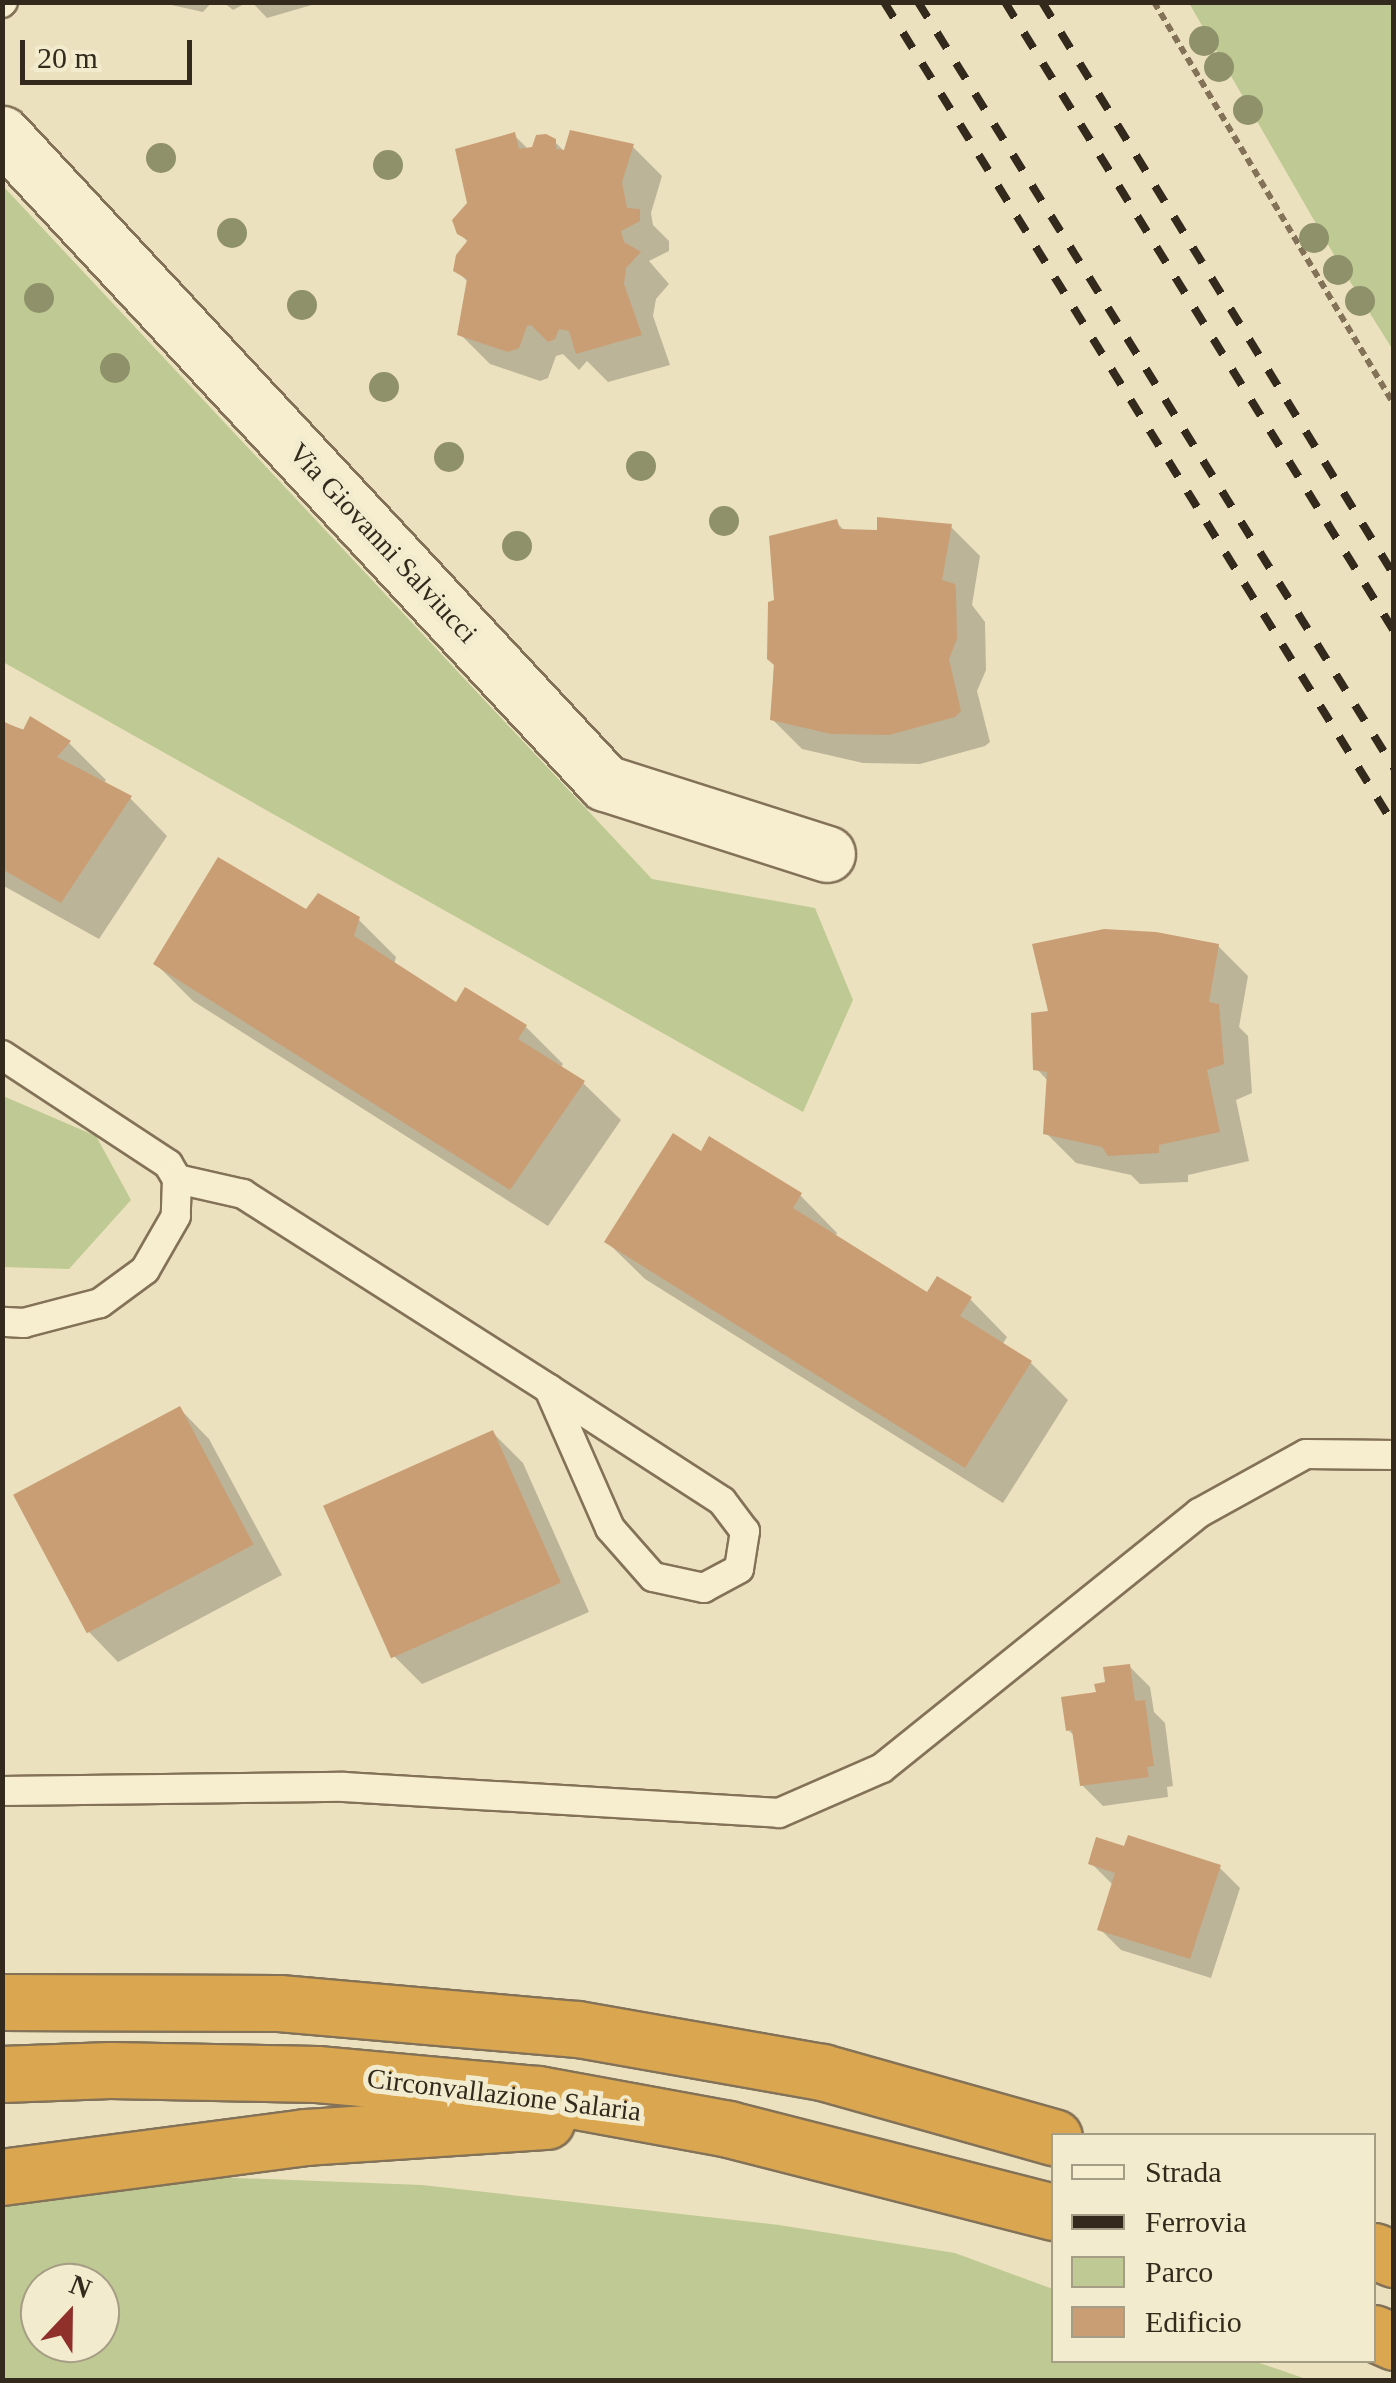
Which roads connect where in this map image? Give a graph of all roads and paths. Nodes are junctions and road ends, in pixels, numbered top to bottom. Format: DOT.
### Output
graph roads {
  1 [pos="1154,2"];
  2 [pos="2,134"];
  3 [pos="1394,404"];
  4 [pos="827,854"];
  5 [pos="2,1055"];
  6 [pos="177,1179"];
  7 [pos="2,1322"];
  8 [pos="548,1389"];
  9 [pos="1394,1455"];
  10 [pos="2,1791"];
  11 [pos="2,2002"];
  12 [pos="2,2074"];
  13 [pos="658,2113"];
  14 [pos="1051,2136"];
  15 [pos="2,2177"];
  16 [pos="1051,2211"];
  1 -- 3 [label="path"];
  2 -- 4 [label="street, Via Giovanni Salviucci"];
  5 -- 6 [label="lane"];
  6 -- 7 [label="lane"];
  6 -- 8 [label="lane"];
  8 -- 8 [label="lane"];
  9 -- 10 [label="lane"];
  11 -- 14 [label="highway"];
  12 -- 13 [label="highway, Circonvallazione Salaria"];
  13 -- 15 [label="highway"];
  13 -- 16 [label="highway, Circonvallazione Salaria"];
}
